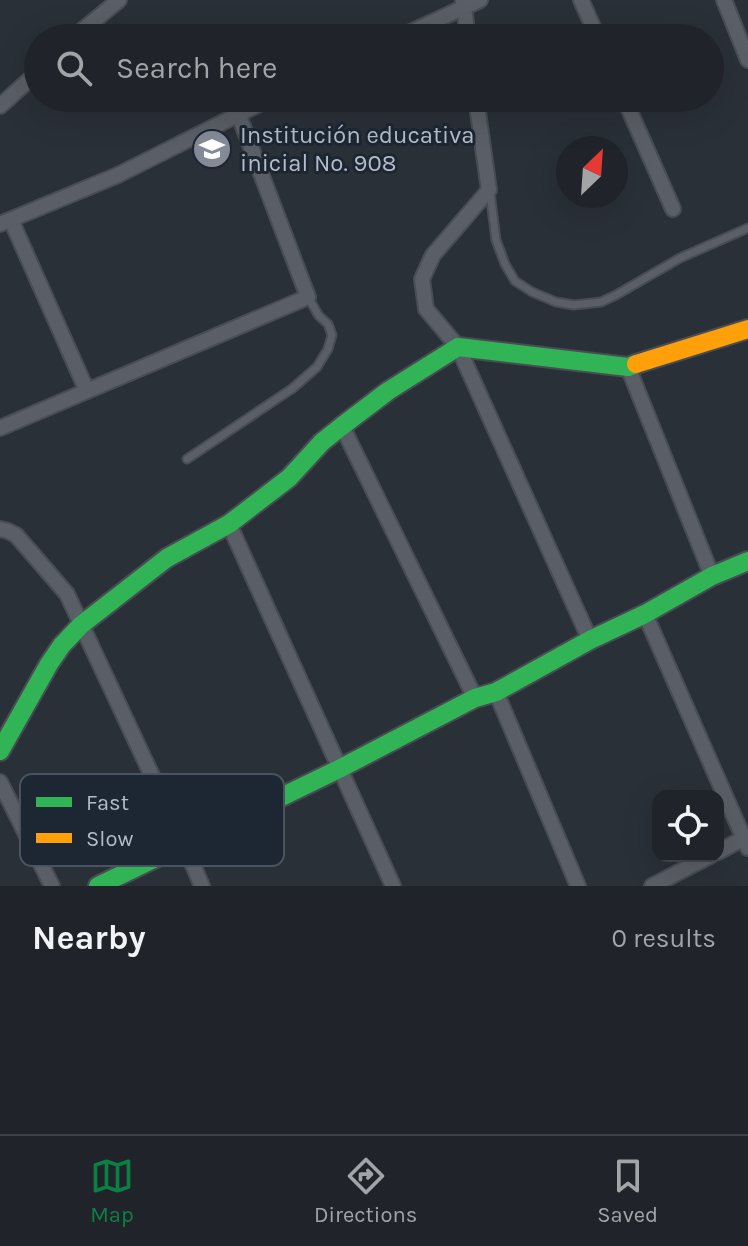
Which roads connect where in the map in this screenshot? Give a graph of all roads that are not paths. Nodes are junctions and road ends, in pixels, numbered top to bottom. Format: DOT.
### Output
graph roads {
  1 [pos="119,0"];
  2 [pos="480,0"];
  3 [pos="581,0"];
  4 [pos="724,0"];
  5 [pos="463,4"];
  6 [pos="90,24"];
  7 [pos="425,24"];
  8 [pos="466,24"];
  9 [pos="592,24"];
  10 [pos="748,60"];
  11 [pos="24,85"];
  12 [pos="0,106"];
  13 [pos="478,112"];
  14 [pos="630,112"];
  15 [pos="238,113"];
  16 [pos="489,190"];
  17 [pos="673,209"];
  18 [pos="5,222"];
  19 [pos="748,228"];
  20 [pos="308,297"];
  21 [pos="748,329"];
  22 [pos="458,347"];
  23 [pos="628,367"];
  24 [pos="87,391"];
  25 [pos="342,426"];
  26 [pos="0,428"];
  27 [pos="187,459"];
  28 [pos="229,524"];
  29 [pos="0,529"];
  30 [pos="748,561"];
  31 [pos="712,576"];
  32 [pos="645,614"];
  33 [pos="81,625"];
  34 [pos="590,640"];
  35 [pos="496,692"];
  36 [pos="475,698"];
  37 [pos="0,751"];
  38 [pos="339,769"];
  39 [pos="151,774"];
  40 [pos="0,782"];
  41 [pos="284,796"];
  42 [pos="20,822"];
  43 [pos="747,841"];
  44 [pos="724,850"];
  45 [pos="698,862"];
  46 [pos="42,866"];
  47 [pos="139,866"];
  48 [pos="193,866"];
  49 [pos="52,886"];
  50 [pos="98,886"];
  51 [pos="202,886"];
  52 [pos="393,886"];
  53 [pos="578,886"];
  54 [pos="652,886"];
  1 -- 6 [label="street"];
  2 -- 5 [label="street"];
  3 -- 9 [label="street"];
  4 -- 10 [label="street"];
  5 -- 7 [label="street"];
  5 -- 8 [label="street"];
  11 -- 12 [label="street"];
  13 -- 16 [label="street"];
  14 -- 17 [label="street"];
  15 -- 18 [label="street"];
  15 -- 20 [label="street"];
  16 -- 19 [label="lane"];
  16 -- 22 [label="street"];
  18 -- 24 [label="street"];
  20 -- 24 [label="street"];
  20 -- 27 [label="lane"];
  21 -- 23 [label="street"];
  22 -- 23 [label="street"];
  22 -- 25 [label="street"];
  22 -- 34 [label="street"];
  23 -- 31 [label="street"];
  24 -- 26 [label="street"];
  25 -- 28 [label="street"];
  25 -- 36 [label="street"];
  28 -- 33 [label="street"];
  28 -- 38 [label="street"];
  29 -- 33 [label="street"];
  30 -- 31 [label="street"];
  31 -- 32 [label="street"];
  32 -- 34 [label="street"];
  32 -- 43 [label="street"];
  33 -- 37 [label="street"];
  33 -- 39 [label="street"];
  34 -- 35 [label="street"];
  35 -- 36 [label="street"];
  35 -- 53 [label="street"];
  36 -- 38 [label="street"];
  38 -- 41 [label="street"];
  38 -- 52 [label="street"];
  40 -- 42 [label="street"];
  43 -- 44 [label="street"];
  45 -- 54 [label="street"];
  46 -- 49 [label="street"];
  47 -- 50 [label="street"];
  48 -- 51 [label="street"];
}
